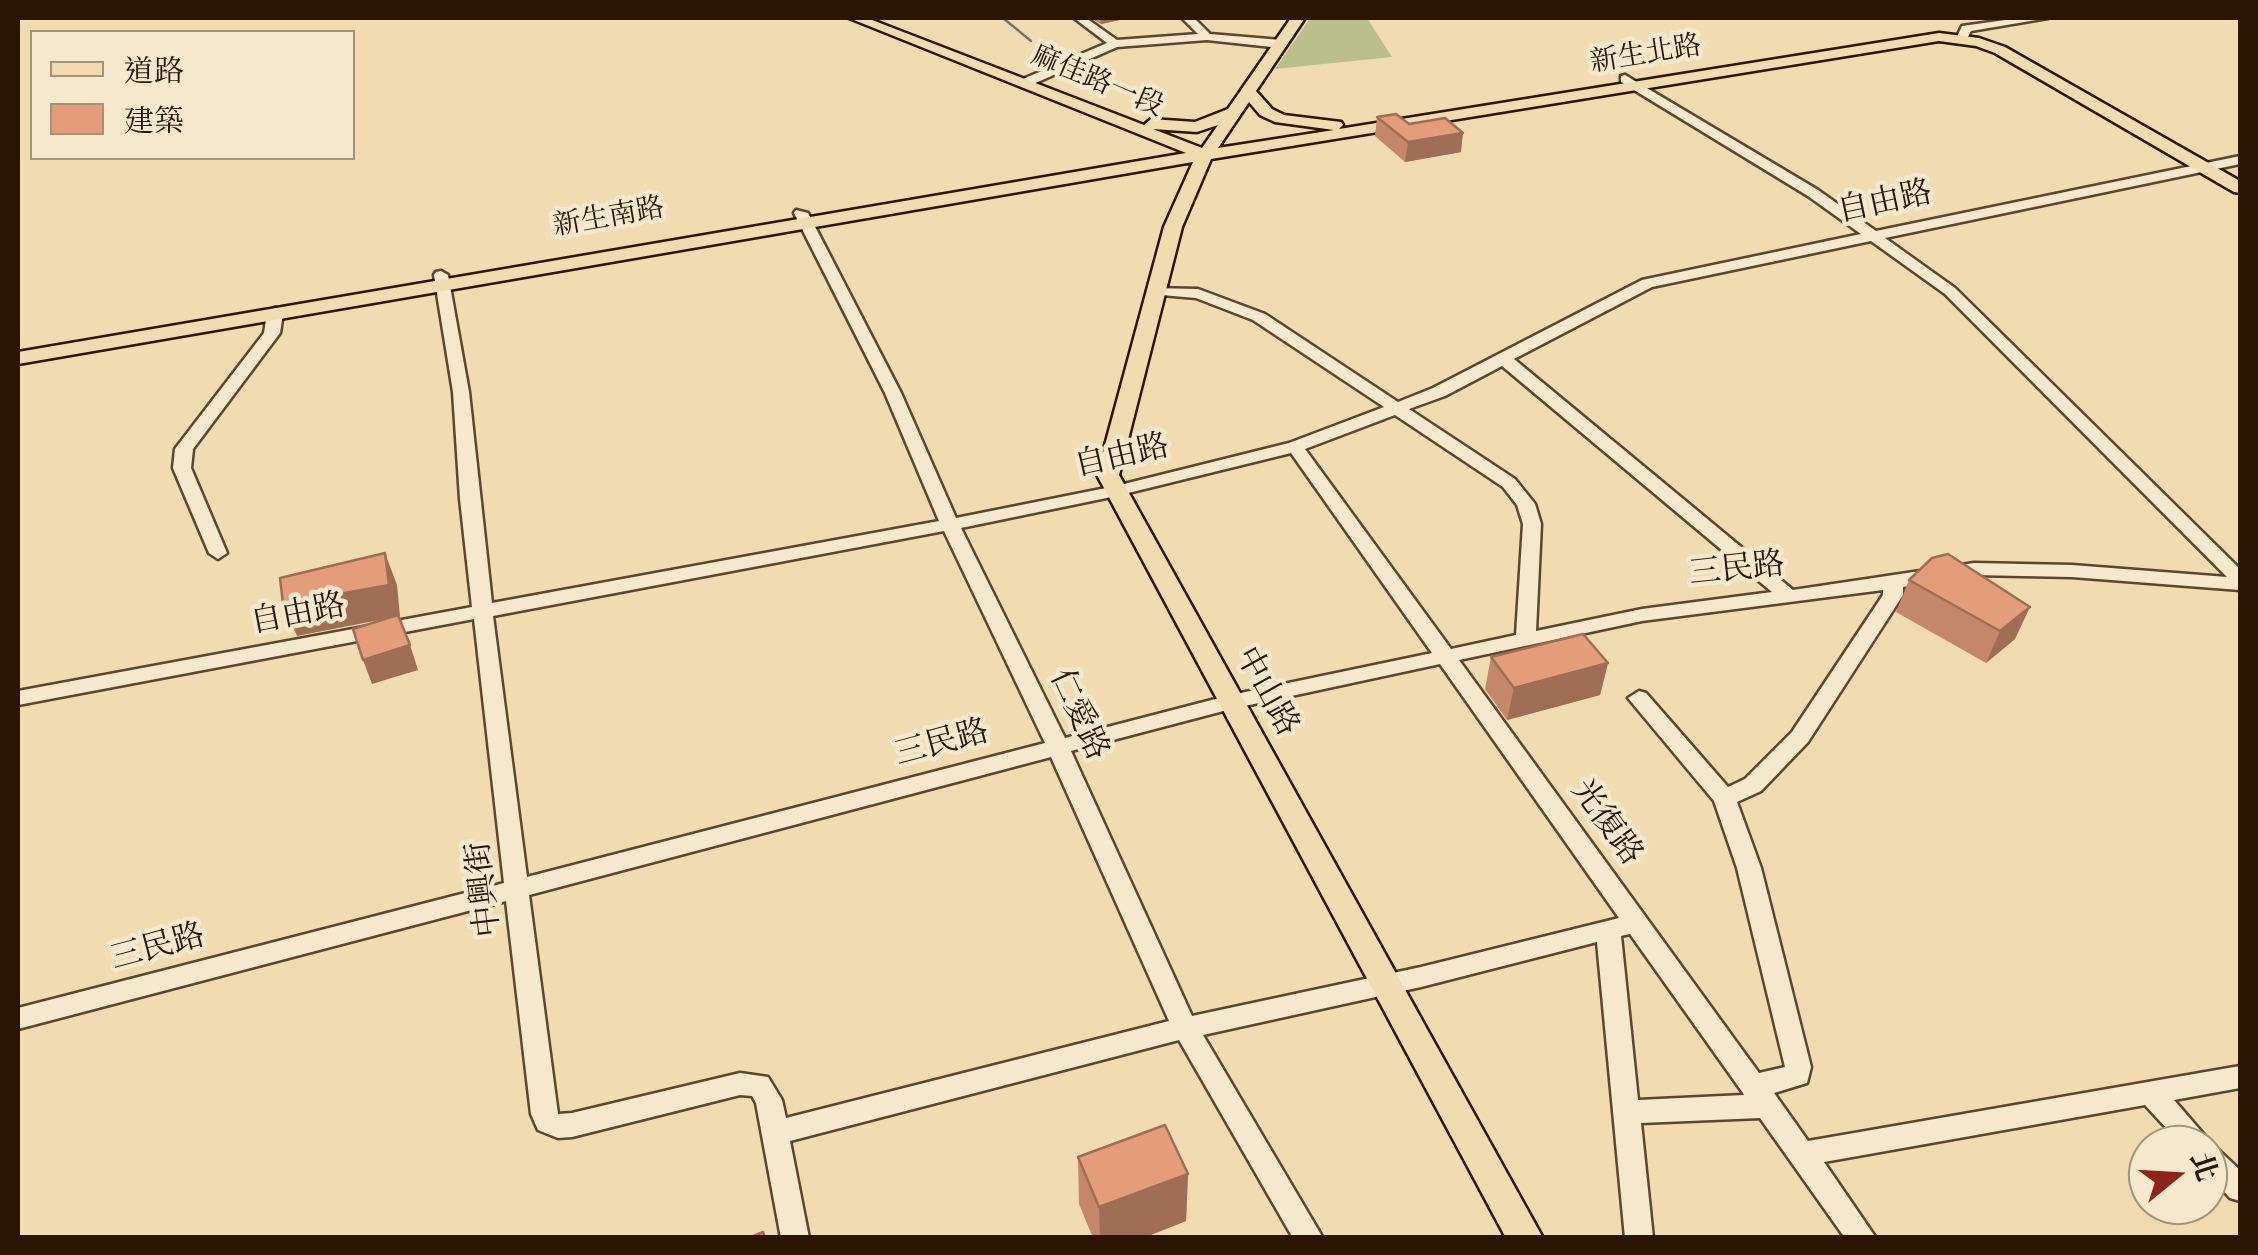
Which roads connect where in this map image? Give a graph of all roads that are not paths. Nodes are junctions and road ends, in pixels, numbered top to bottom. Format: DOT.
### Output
graph roads {
  1 [pos="856,18"];
  2 [pos="876,18"];
  3 [pos="1079,18"];
  4 [pos="1188,18"];
  5 [pos="1298,18"];
  6 [pos="2042,18"];
  7 [pos="1208,37"];
  8 [pos="1963,37"];
  9 [pos="1115,44"];
  10 [pos="1281,44"];
  11 [pos="1034,79"];
  12 [pos="1629,82"];
  13 [pos="1248,92"];
  14 [pos="1232,113"];
  15 [pos="1147,123"];
  16 [pos="1122,124"];
  17 [pos="1350,125"];
  18 [pos="1277,144"];
  19 [pos="1202,150"];
  20 [pos="2240,160"];
  21 [pos="2212,166"];
  22 [pos="1103,168"];
  23 [pos="2240,178"];
  24 [pos="2240,188"];
  25 [pos="1188,190"];
  26 [pos="803,217"];
  27 [pos="1875,236"];
  28 [pos="441,280"];
  29 [pos="1154,291"];
  30 [pos="276,313"];
  31 [pos="18,348"];
  32 [pos="1502,356"];
  33 [pos="18,358"];
  34 [pos="1396,410"];
  35 [pos="1296,448"];
  36 [pos="1116,491"];
  37 [pos="950,524"];
  38 [pos="218,553"];
  39 [pos="2240,582"];
  40 [pos="1893,584"];
  41 [pos="1790,597"];
  42 [pos="483,611"];
  43 [pos="1526,638"];
  44 [pos="1444,656"];
  45 [pos="18,698"];
  46 [pos="1639,698"];
  47 [pos="1231,702"];
  48 [pos="1057,746"];
  49 [pos="1724,798"];
  50 [pos="518,887"];
  51 [pos="1635,923"];
  52 [pos="1608,931"];
  53 [pos="1388,984"];
  54 [pos="18,1018"];
  55 [pos="1185,1028"];
  56 [pos="2240,1077"];
  57 [pos="2150,1092"];
  58 [pos="1760,1096"];
  59 [pos="1628,1112"];
  60 [pos="2181,1125"];
  61 [pos="775,1133"];
  62 [pos="1801,1154"];
  63 [pos="795,1238"];
  64 [pos="1309,1238"];
  65 [pos="1525,1238"];
  66 [pos="1639,1238"];
  67 [pos="1862,1238"];
  1 -- 11 [label="main road, 麻佳路一段"];
  2 -- 11 [label="main road, 麻佳路一段"];
  3 -- 9 [label="street"];
  4 -- 7 [label="street"];
  5 -- 10 [label="main road, 中山路"];
  6 -- 8 [label="street"];
  7 -- 9 [label="street"];
  7 -- 10 [label="street"];
  8 -- 12 [label="main road, 新生北路"];
  8 -- 21 [label="main road, 新生北路"];
  9 -- 11 [label="street"];
  10 -- 13 [label="main road, 中山路"];
  11 -- 15 [label="main road, 麻佳路一段"];
  11 -- 16 [label="main road, 麻佳路一段"];
  12 -- 17 [label="main road, 新生北路"];
  12 -- 18 [label="main road, 新生北路"];
  12 -- 27 [label="street"];
  13 -- 14 [label="main road, 中山路"];
  13 -- 17 [label="main road"];
  14 -- 15 [label="main road"];
  14 -- 19 [label="main road, 中山路"];
  15 -- 19 [label="main road, 麻佳路一段"];
  16 -- 19 [label="main road, 麻佳路一段"];
  16 -- 22 [label="main road"];
  17 -- 19 [label="main road, 新生北路"];
  18 -- 19 [label="main road, 新生北路"];
  18 -- 25 [label="main road"];
  19 -- 22 [label="main road, 新生南路"];
  19 -- 25 [label="main road, 中山路"];
  20 -- 21 [label="street, 自由路"];
  21 -- 23 [label="main road, 新生北路"];
  21 -- 24 [label="main road, 新生北路"];
  21 -- 27 [label="street, 自由路"];
  22 -- 25 [label="main road"];
  22 -- 26 [label="main road, 新生南路"];
  25 -- 29 [label="main road, 中山路"];
  26 -- 28 [label="main road, 新生南路"];
  26 -- 37 [label="street, 仁愛路"];
  27 -- 32 [label="street, 自由路"];
  27 -- 39 [label="street"];
  28 -- 30 [label="main road, 新生南路"];
  28 -- 31 [label="main road, 新生南路"];
  28 -- 42 [label="street, 中興街"];
  29 -- 34 [label="street"];
  29 -- 36 [label="main road, 中山路"];
  30 -- 33 [label="main road, 新生南路"];
  30 -- 38 [label="street"];
  32 -- 34 [label="street, 自由路"];
  32 -- 41 [label="street"];
  34 -- 35 [label="street, 自由路"];
  34 -- 43 [label="street"];
  35 -- 36 [label="street, 自由路"];
  35 -- 44 [label="street, 光復路"];
  36 -- 37 [label="street, 自由路"];
  36 -- 47 [label="main road, 中山路"];
  37 -- 42 [label="street, 自由路"];
  37 -- 48 [label="street, 仁愛路"];
  39 -- 40 [label="street, 三民路"];
  40 -- 41 [label="street, 三民路"];
  40 -- 49 [label="street"];
  41 -- 43 [label="street, 三民路"];
  42 -- 45 [label="street, 自由路"];
  42 -- 50 [label="street, 中興街"];
  43 -- 44 [label="street, 三民路"];
  44 -- 47 [label="street, 三民路"];
  44 -- 51 [label="street, 光復路"];
  46 -- 49 [label="street"];
  47 -- 48 [label="street, 三民路"];
  47 -- 53 [label="main road, 中山路"];
  48 -- 50 [label="street, 三民路"];
  48 -- 55 [label="street, 仁愛路"];
  49 -- 58 [label="street"];
  50 -- 54 [label="street, 三民路"];
  50 -- 61 [label="street, 中興街"];
  51 -- 52 [label="street"];
  51 -- 58 [label="street, 光復路"];
  52 -- 53 [label="street"];
  52 -- 59 [label="street"];
  53 -- 55 [label="street"];
  53 -- 65 [label="main road, 中山路"];
  55 -- 61 [label="street"];
  55 -- 64 [label="street, 仁愛路"];
  56 -- 57 [label="street"];
  57 -- 60 [label="street"];
  57 -- 62 [label="street"];
  58 -- 59 [label="street"];
  58 -- 62 [label="street, 光復路"];
  59 -- 66 [label="street"];
  61 -- 63 [label="street, 中興街"];
  62 -- 67 [label="street, 光復路"];
}
